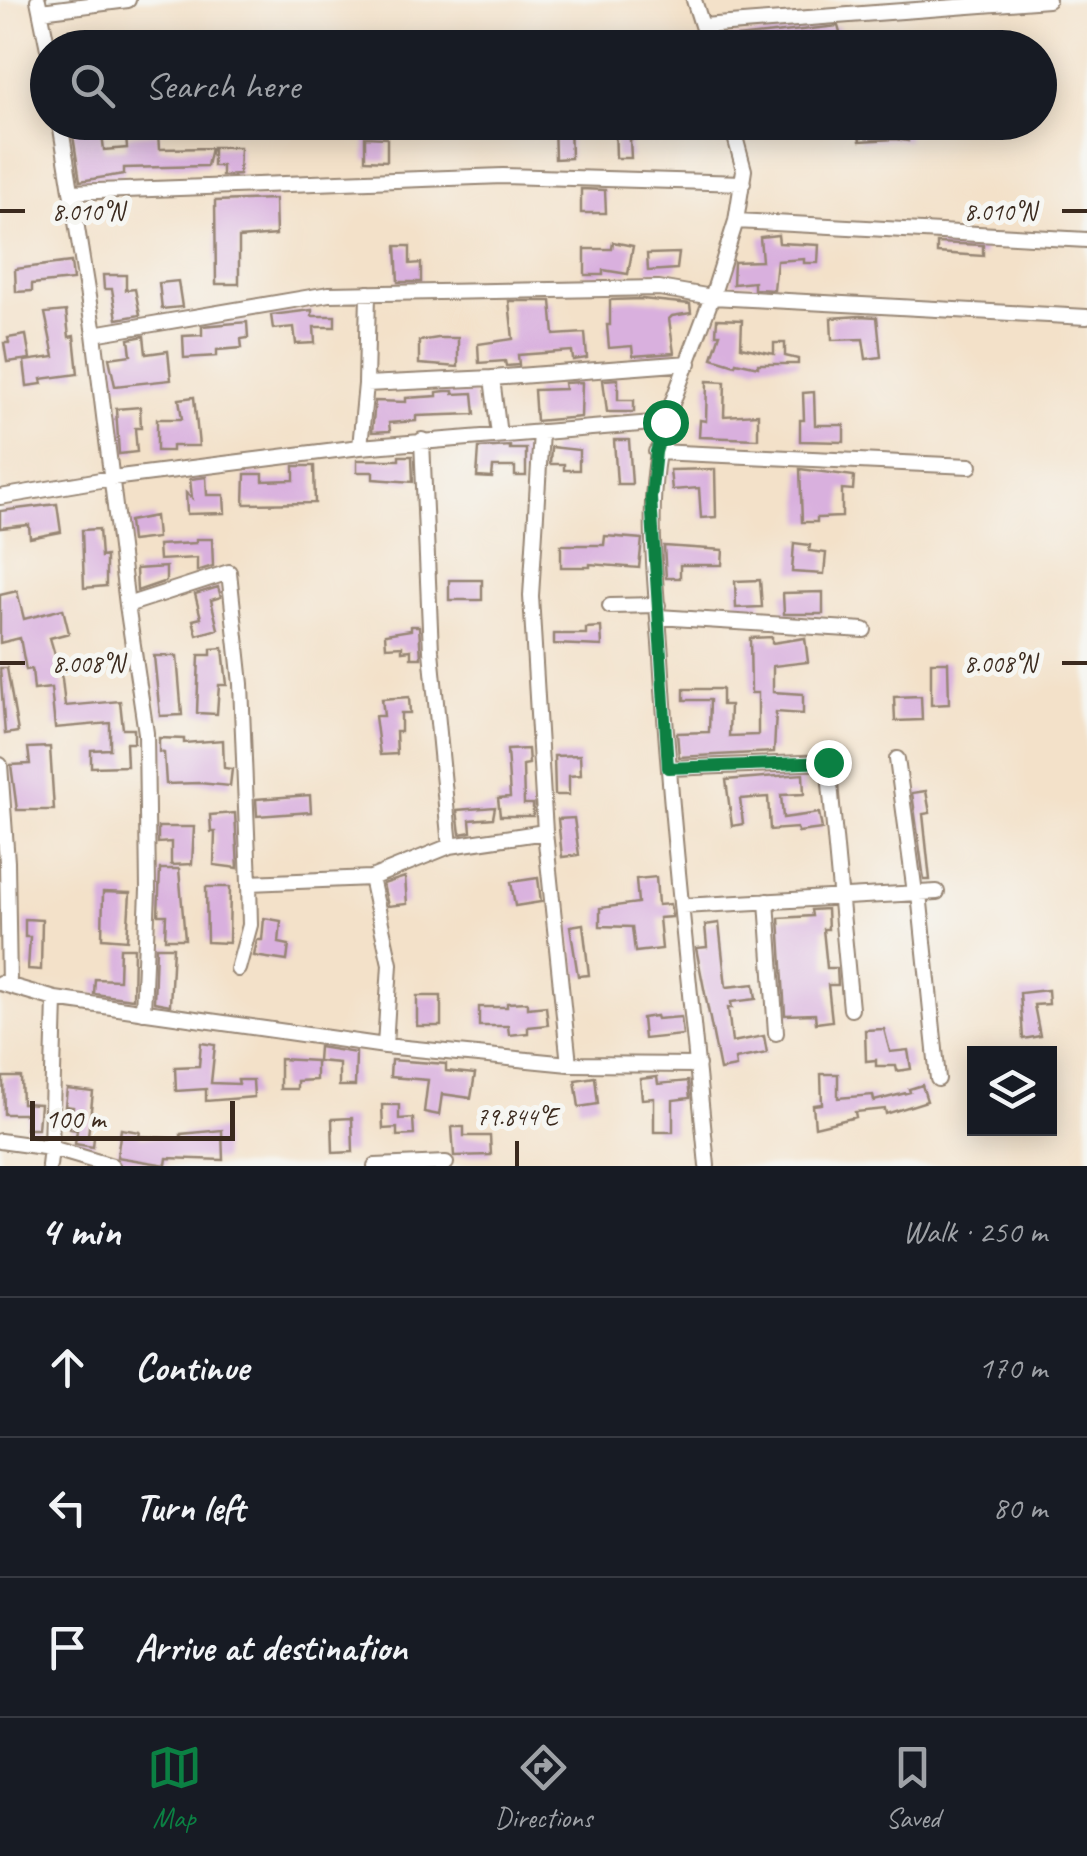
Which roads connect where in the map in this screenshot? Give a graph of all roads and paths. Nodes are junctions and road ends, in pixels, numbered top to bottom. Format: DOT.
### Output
graph roads {
  1 [pos="128,0"];
  2 [pos="694,0"];
  3 [pos="1048,0"];
  4 [pos="40,6"];
  5 [pos="702,26"];
  6 [pos="703,30"];
  7 [pos="63,140"];
  8 [pos="736,140"];
  9 [pos="743,183"];
  10 [pos="72,192"];
  11 [pos="736,221"];
  12 [pos="1087,240"];
  13 [pos="368,293"];
  14 [pos="712,297"];
  15 [pos="1087,317"];
  16 [pos="94,334"];
  17 [pos="688,363"];
  18 [pos="492,378"];
  19 [pos="366,384"];
  20 [pos="665,422"];
  21 [pos="541,432"];
  22 [pos="500,435"];
  23 [pos="422,440"];
  24 [pos="360,446"];
  25 [pos="656,452"];
  26 [pos="970,466"];
  27 [pos="112,478"];
  28 [pos="0,497"];
  29 [pos="127,605"];
  30 [pos="610,606"];
  31 [pos="658,611"];
  32 [pos="864,630"];
  33 [pos="897,758"];
  34 [pos="0,765"];
  35 [pos="668,768"];
  36 [pos="545,832"];
  37 [pos="450,846"];
  38 [pos="370,878"];
  39 [pos="249,883"];
  40 [pos="937,892"];
  41 [pos="917,893"];
  42 [pos="842,897"];
  43 [pos="768,901"];
  44 [pos="682,906"];
  45 [pos="238,968"];
  46 [pos="4,984"];
  47 [pos="55,999"];
  48 [pos="851,1009"];
  49 [pos="143,1012"];
  50 [pos="776,1032"];
  51 [pos="385,1046"];
  52 [pos="570,1064"];
  53 [pos="698,1064"];
  54 [pos="938,1079"];
  55 [pos="0,1141"];
  56 [pos="51,1148"];
  57 [pos="446,1163"];
  58 [pos="49,1166"];
  59 [pos="112,1166"];
  60 [pos="375,1166"];
  61 [pos="707,1166"];
  1 -- 4 [label="street"];
  2 -- 5 [label="street"];
  3 -- 5 [label="street"];
  5 -- 6 [label="street"];
  7 -- 10 [label="street"];
  8 -- 9 [label="street"];
  9 -- 10 [label="street"];
  9 -- 11 [label="street"];
  10 -- 16 [label="street"];
  11 -- 12 [label="street"];
  11 -- 14 [label="street"];
  13 -- 14 [label="street"];
  13 -- 16 [label="street"];
  13 -- 19 [label="street"];
  14 -- 15 [label="street"];
  14 -- 17 [label="street"];
  16 -- 27 [label="street"];
  17 -- 18 [label="street"];
  17 -- 20 [label="street"];
  18 -- 19 [label="street"];
  18 -- 22 [label="street"];
  19 -- 24 [label="street"];
  20 -- 21 [label="street"];
  20 -- 25 [label="street"];
  21 -- 22 [label="street"];
  21 -- 36 [label="street"];
  22 -- 23 [label="street"];
  23 -- 24 [label="street"];
  23 -- 37 [label="street"];
  24 -- 27 [label="street"];
  25 -- 26 [label="street"];
  25 -- 31 [label="street"];
  27 -- 28 [label="street"];
  27 -- 29 [label="street"];
  29 -- 39 [label="street"];
  29 -- 49 [label="street"];
  30 -- 31 [label="street"];
  31 -- 32 [label="street"];
  31 -- 35 [label="street"];
  33 -- 41 [label="street"];
  34 -- 46 [label="street"];
  35 -- 42 [label="street"];
  35 -- 44 [label="street"];
  36 -- 37 [label="street"];
  36 -- 52 [label="street"];
  37 -- 38 [label="street"];
  38 -- 39 [label="street"];
  38 -- 51 [label="street"];
  39 -- 45 [label="street"];
  40 -- 41 [label="street"];
  41 -- 42 [label="street"];
  41 -- 54 [label="street"];
  42 -- 43 [label="street"];
  42 -- 48 [label="street"];
  43 -- 44 [label="street"];
  43 -- 50 [label="street"];
  44 -- 53 [label="street"];
  46 -- 47 [label="street"];
  47 -- 49 [label="street"];
  47 -- 56 [label="street"];
  49 -- 51 [label="street"];
  51 -- 52 [label="street"];
  52 -- 53 [label="street"];
  53 -- 61 [label="street"];
  55 -- 56 [label="street"];
  56 -- 58 [label="street"];
  56 -- 59 [label="street"];
  57 -- 60 [label="street"];
}
